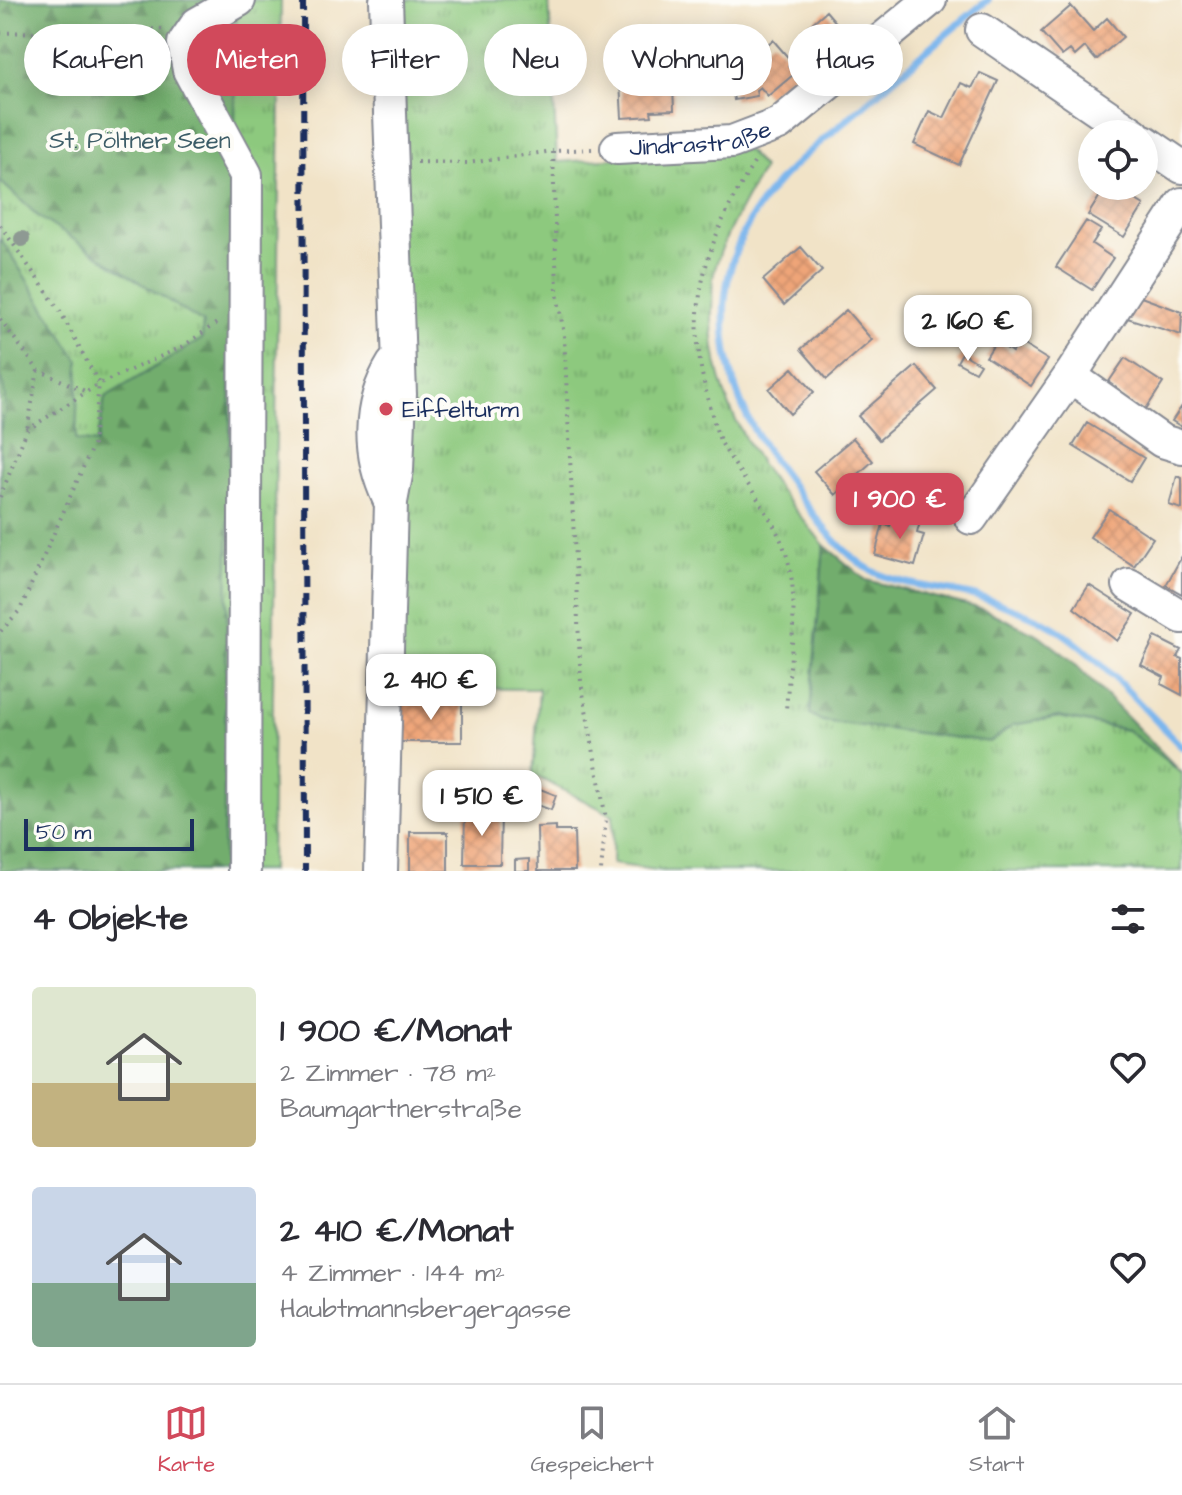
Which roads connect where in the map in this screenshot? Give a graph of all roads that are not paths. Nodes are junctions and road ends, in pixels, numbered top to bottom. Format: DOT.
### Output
graph roads {
  1 [pos="239,0"];
  2 [pos="386,0"];
  3 [pos="921,3"];
  4 [pos="982,30"];
  5 [pos="1114,120"];
  6 [pos="617,148"];
  7 [pos="1158,151"];
  8 [pos="1182,167"];
  9 [pos="1182,204"];
  10 [pos="1070,376"];
  11 [pos="1182,447"];
  12 [pos="971,518"];
  13 [pos="1129,585"];
  14 [pos="1182,617"];
  15 [pos="244,871"];
  16 [pos="381,871"];
  1 -- 15 [label="street"];
  2 -- 16 [label="street"];
  3 -- 6 [label="street, Jindrastraße"];
  4 -- 5 [label="street"];
  7 -- 8 [label="street"];
  9 -- 10 [label="street"];
  10 -- 11 [label="street"];
  10 -- 12 [label="street"];
  13 -- 14 [label="street"];
}
